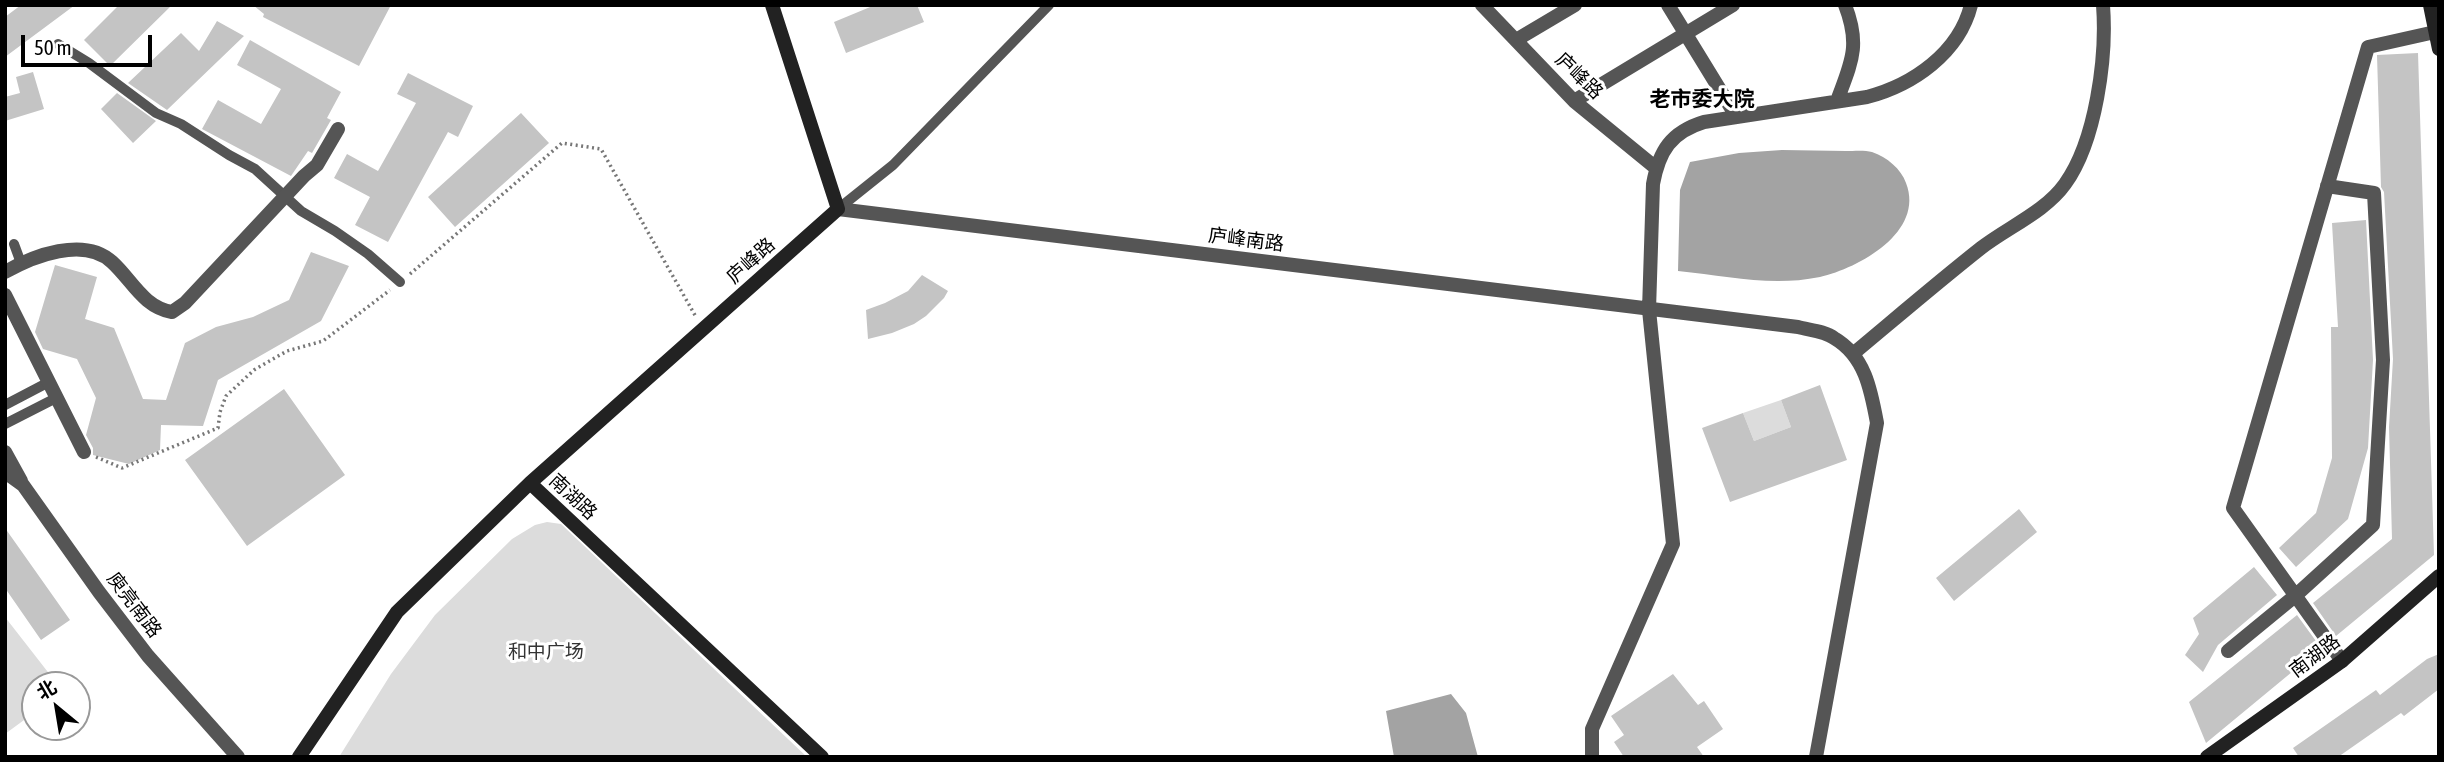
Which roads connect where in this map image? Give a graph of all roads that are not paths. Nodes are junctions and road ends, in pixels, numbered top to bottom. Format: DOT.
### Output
graph roads {
  1 [pos="772,5"];
  2 [pos="1049,5"];
  3 [pos="1482,5"];
  4 [pos="1575,5"];
  5 [pos="1668,5"];
  6 [pos="1733,5"];
  7 [pos="1845,5"];
  8 [pos="1971,5"];
  9 [pos="2103,5"];
  10 [pos="2430,5"];
  11 [pos="2435,32"];
  12 [pos="1685,33"];
  13 [pos="1516,40"];
  14 [pos="58,44"];
  15 [pos="2439,49"];
  16 [pos="1574,101"];
  17 [pos="1837,101"];
  18 [pos="1736,116"];
  19 [pos="338,129"];
  20 [pos="1656,168"];
  21 [pos="2327,186"];
  22 [pos="285,196"];
  23 [pos="838,209"];
  24 [pos="14,244"];
  25 [pos="21,263"];
  26 [pos="5,272"];
  27 [pos="400,282"];
  28 [pos="5,295"];
  29 [pos="1649,310"];
  30 [pos="1854,353"];
  31 [pos="47,383"];
  32 [pos="56,398"];
  33 [pos="5,405"];
  34 [pos="5,424"];
  35 [pos="5,452"];
  36 [pos="84,452"];
  37 [pos="5,472"];
  38 [pos="530,483"];
  39 [pos="23,485"];
  40 [pos="2439,576"];
  41 [pos="2295,596"];
  42 [pos="2228,651"];
  43 [pos="2342,661"];
  44 [pos="238,757"];
  45 [pos="299,757"];
  46 [pos="822,757"];
  47 [pos="1592,757"];
  48 [pos="1816,757"];
  49 [pos="2207,757"];
  1 -- 23 [label="main road"];
  2 -- 23 [label="lane"];
  3 -- 13 [label="street, 庐峰路"];
  4 -- 13 [label="street"];
  5 -- 12 [label="street"];
  6 -- 12 [label="street"];
  7 -- 17 [label="street"];
  8 -- 17 [label="street"];
  9 -- 30 [label="street"];
  10 -- 11 [label="main road"];
  11 -- 15 [label="main road"];
  11 -- 21 [label="street"];
  12 -- 16 [label="street"];
  12 -- 18 [label="street"];
  13 -- 16 [label="street, 庐峰路"];
  14 -- 22 [label="lane"];
  16 -- 20 [label="street, 庐峰路"];
  17 -- 18 [label="street"];
  18 -- 20 [label="street"];
  19 -- 22 [label="street"];
  20 -- 29 [label="street"];
  21 -- 41 [label="street"];
  21 -- 41 [label="street"];
  22 -- 25 [label="street"];
  22 -- 27 [label="lane"];
  23 -- 29 [label="street, 庐峰南路"];
  23 -- 38 [label="main road, 庐峰路"];
  24 -- 25 [label="lane"];
  25 -- 26 [label="street"];
  28 -- 31 [label="street"];
  29 -- 30 [label="street, 庐峰南路"];
  29 -- 47 [label="street"];
  30 -- 48 [label="street"];
  31 -- 32 [label="street"];
  31 -- 33 [label="lane"];
  32 -- 34 [label="lane"];
  32 -- 36 [label="street"];
  35 -- 39 [label="street"];
  37 -- 39 [label="street, 庾亮南路"];
  38 -- 45 [label="main road, 南湖路"];
  38 -- 46 [label="main road, 南湖路"];
  39 -- 44 [label="street, 庾亮南路"];
  40 -- 43 [label="main road, 南湖路"];
  41 -- 42 [label="street"];
  41 -- 43 [label="street"];
  43 -- 49 [label="main road, 南湖路"];
}
